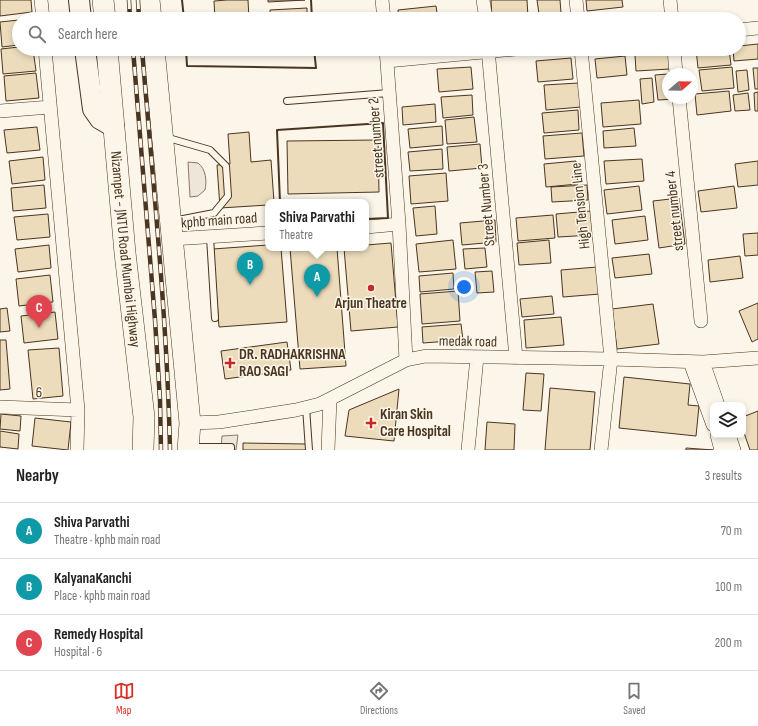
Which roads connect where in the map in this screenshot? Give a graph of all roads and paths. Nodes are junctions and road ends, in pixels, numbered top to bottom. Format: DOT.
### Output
graph roads {
  1 [pos="41,0"];
  2 [pos="79,0"];
  3 [pos="103,0"];
  4 [pos="149,0"];
  5 [pos="382,0"];
  6 [pos="483,0"];
  7 [pos="576,0"];
  8 [pos="670,0"];
  9 [pos="42,12"];
  10 [pos="80,12"];
  11 [pos="104,12"];
  12 [pos="150,12"];
  13 [pos="383,12"];
  14 [pos="485,12"];
  15 [pos="577,12"];
  16 [pos="671,12"];
  17 [pos="758,28"];
  18 [pos="746,29"];
  19 [pos="46,56"];
  20 [pos="86,56"];
  21 [pos="108,56"];
  22 [pos="155,56"];
  23 [pos="386,56"];
  24 [pos="489,56"];
  25 [pos="582,56"];
  26 [pos="675,56"];
  27 [pos="676,68"];
  28 [pos="389,93"];
  29 [pos="287,101"];
  30 [pos="680,104"];
  31 [pos="50,107"];
  32 [pos="0,111"];
  33 [pos="114,127"];
  34 [pos="162,136"];
  35 [pos="399,224"];
  36 [pos="369,226"];
  37 [pos="171,230"];
  38 [pos="265,233"];
  39 [pos="210,237"];
  40 [pos="215,318"];
  41 [pos="701,321"];
  42 [pos="477,357"];
  43 [pos="516,358"];
  44 [pos="758,358"];
  45 [pos="611,359"];
  46 [pos="406,360"];
  47 [pos="690,362"];
  48 [pos="703,362"];
  49 [pos="330,399"];
  50 [pos="717,402"];
  51 [pos="0,407"];
  52 [pos="306,408"];
  53 [pos="78,410"];
  54 [pos="710,417"];
  55 [pos="190,423"];
  56 [pos="718,438"];
  57 [pos="730,438"];
  58 [pos="188,449"];
  59 [pos="77,450"];
  60 [pos="142,450"];
  61 [pos="231,450"];
  62 [pos="309,450"];
  63 [pos="328,450"];
  64 [pos="468,450"];
  65 [pos="601,450"];
  66 [pos="722,450"];
  67 [pos="734,450"];
  1 -- 9 [label="street"];
  2 -- 10 [label="main road"];
  3 -- 11 [label="highway"];
  4 -- 12 [label="highway"];
  5 -- 13 [label="street"];
  6 -- 14 [label="street"];
  7 -- 15 [label="street"];
  8 -- 16 [label="street"];
  17 -- 18 [label="street"];
  19 -- 31 [label="street"];
  20 -- 33 [label="main road"];
  21 -- 33 [label="highway, Nizampet - JNTU Road Mumbai Highway"];
  22 -- 34 [label="highway"];
  23 -- 28 [label="street, street number 2"];
  24 -- 43 [label="street, Street Number 3"];
  25 -- 45 [label="street, High Tension Line"];
  26 -- 27 [label="street"];
  28 -- 29 [label="lane"];
  28 -- 35 [label="street, street number 2"];
  30 -- 41 [label="street, street number 4"];
  31 -- 32 [label="street"];
  31 -- 53 [label="street"];
  33 -- 60 [label="highway, Nizampet - JNTU Road Mumbai Highway"];
  34 -- 37 [label="highway"];
  34 -- 37 [label="lane"];
  35 -- 36 [label="street"];
  35 -- 46 [label="street, street number 2"];
  37 -- 39 [label="street, kphb main road"];
  37 -- 55 [label="highway"];
  38 -- 39 [label="street, kphb main road"];
  39 -- 40 [label="lane"];
  42 -- 43 [label="street, medak road"];
  42 -- 46 [label="street, medak road"];
  42 -- 64 [label="street"];
  43 -- 45 [label="street, medak road"];
  44 -- 48 [label="street, medak road"];
  45 -- 47 [label="street, medak road"];
  45 -- 65 [label="street"];
  46 -- 49 [label="street, medak road"];
  47 -- 48 [label="street, medak road"];
  47 -- 54 [label="street"];
  48 -- 50 [label="street"];
  49 -- 52 [label="street, medak road"];
  49 -- 63 [label="street"];
  51 -- 53 [label="street, 6"];
  52 -- 55 [label="street, medak road"];
  52 -- 62 [label="lane"];
  53 -- 59 [label="street"];
  55 -- 58 [label="highway"];
  56 -- 66 [label="street"];
  57 -- 67 [label="street"];
  58 -- 61 [label="lane"];
}
